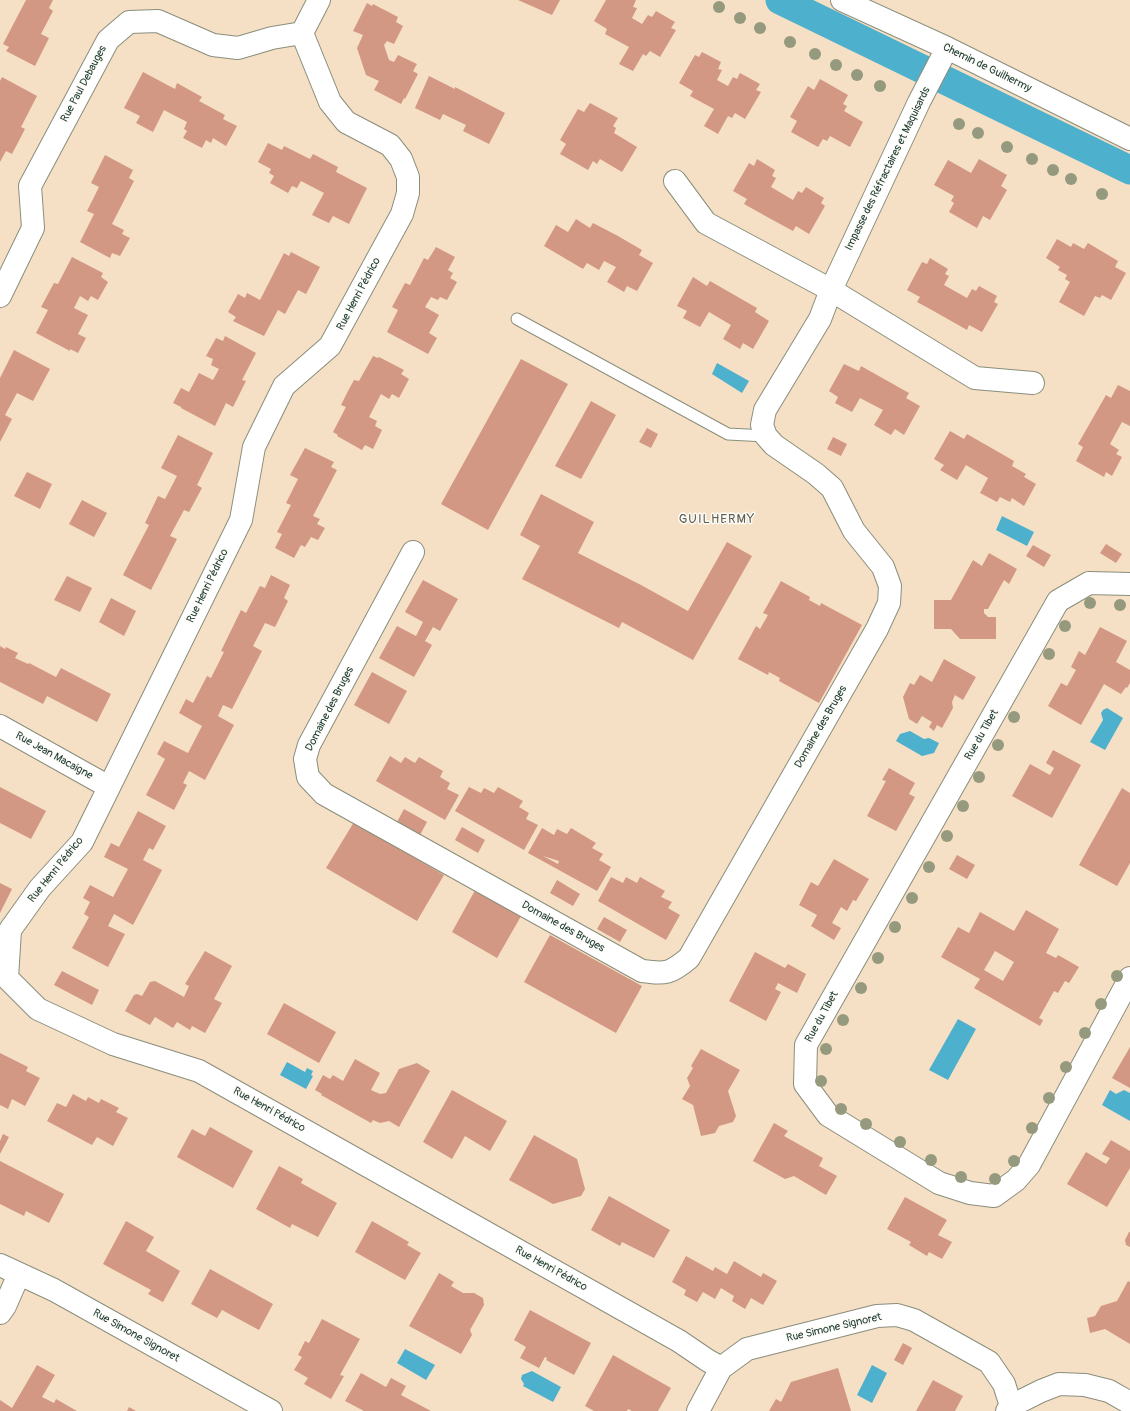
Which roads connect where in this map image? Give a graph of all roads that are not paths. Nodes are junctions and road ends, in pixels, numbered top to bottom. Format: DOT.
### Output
graph roads {
  1 [pos="319,0"];
  2 [pos="842,0"];
  3 [pos="302,33"];
  4 [pos="942,57"];
  5 [pos="1130,139"];
  6 [pos="675,181"];
  7 [pos="831,290"];
  8 [pos="0,296"];
  9 [pos="517,319"];
  10 [pos="1033,383"];
  11 [pos="766,436"];
  12 [pos="413,552"];
  13 [pos="1130,584"];
  14 [pos="0,726"];
  15 [pos="109,787"];
  16 [pos="1130,978"];
  17 [pos="10,1269"];
  18 [pos="0,1313"];
  19 [pos="721,1368"];
  20 [pos="1130,1403"];
  21 [pos="1009,1409"];
  22 [pos="271,1411"];
  23 [pos="698,1411"];
  1 -- 3 [label="street"];
  2 -- 4 [label="street, Chemin de Guilhermy"];
  3 -- 8 [label="street, Rue Paul Debauges"];
  3 -- 15 [label="street, Rue Henri Pédrico"];
  4 -- 5 [label="street, Chemin de Guilhermy"];
  4 -- 7 [label="street, Impasse des Réfractaires et Maquisards"];
  6 -- 7 [label="street"];
  7 -- 10 [label="street"];
  7 -- 11 [label="street, Impasse des Réfractaires et Maquisards"];
  9 -- 11 [label="lane"];
  11 -- 12 [label="street, Domaine des Bruges"];
  13 -- 16 [label="street, Rue du Tibet"];
  14 -- 15 [label="street, Rue Jean Macaigne"];
  15 -- 19 [label="street, Rue Henri Pédrico"];
  17 -- 18 [label="street"];
  17 -- 22 [label="street, Rue Simone Signoret"];
  19 -- 21 [label="street, Rue Simone Signoret"];
  19 -- 23 [label="street, Rue Simone Signoret"];
  20 -- 21 [label="street"];
}
